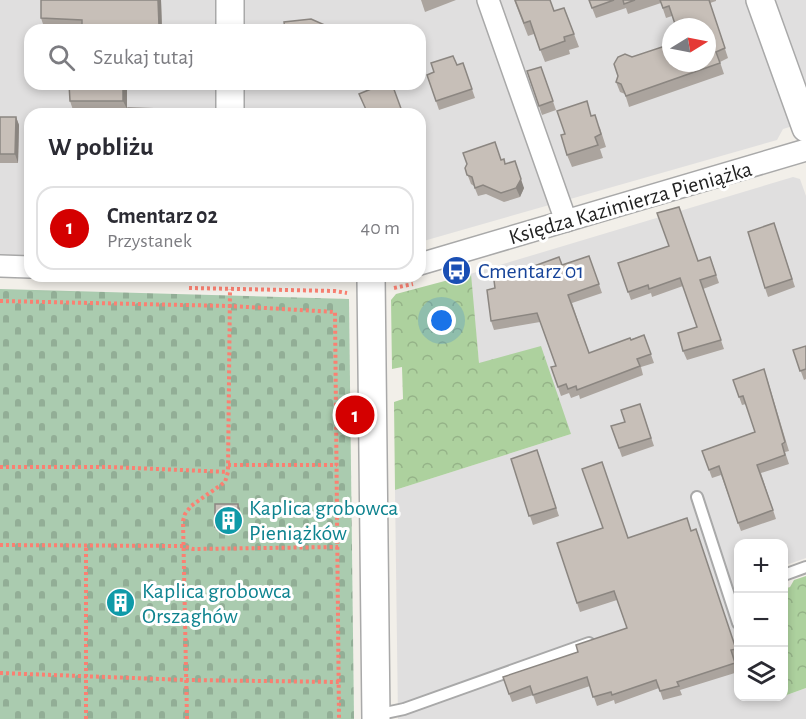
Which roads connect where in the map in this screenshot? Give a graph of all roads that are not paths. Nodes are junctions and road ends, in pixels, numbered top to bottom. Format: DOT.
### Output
graph roads {
  1 [pos="230,0"];
  2 [pos="488,0"];
  3 [pos="760,0"];
  4 [pos="230,24"];
  5 [pos="230,90"];
  6 [pos="230,108"];
  7 [pos="806,128"];
  8 [pos="806,150"];
  9 [pos="566,221"];
  10 [pos="426,262"];
  11 [pos="0,266"];
  12 [pos="24,267"];
  13 [pos="371,282"];
  14 [pos="697,497"];
  15 [pos="806,567"];
  16 [pos="788,573"];
  17 [pos="734,592"];
  18 [pos="598,639"];
  19 [pos="376,717"];
  1 -- 4 [label="street"];
  2 -- 9 [label="street"];
  3 -- 7 [label="street"];
  5 -- 6 [label="street"];
  8 -- 9 [label="street, Księdza Kazimierza Pieniążka"];
  9 -- 10 [label="street, Księdza Kazimierza Pieniążka"];
  11 -- 12 [label="street"];
  13 -- 19 [label="street"];
  14 -- 17 [label="lane"];
  15 -- 16 [label="lane"];
  18 -- 19 [label="lane"];
}
